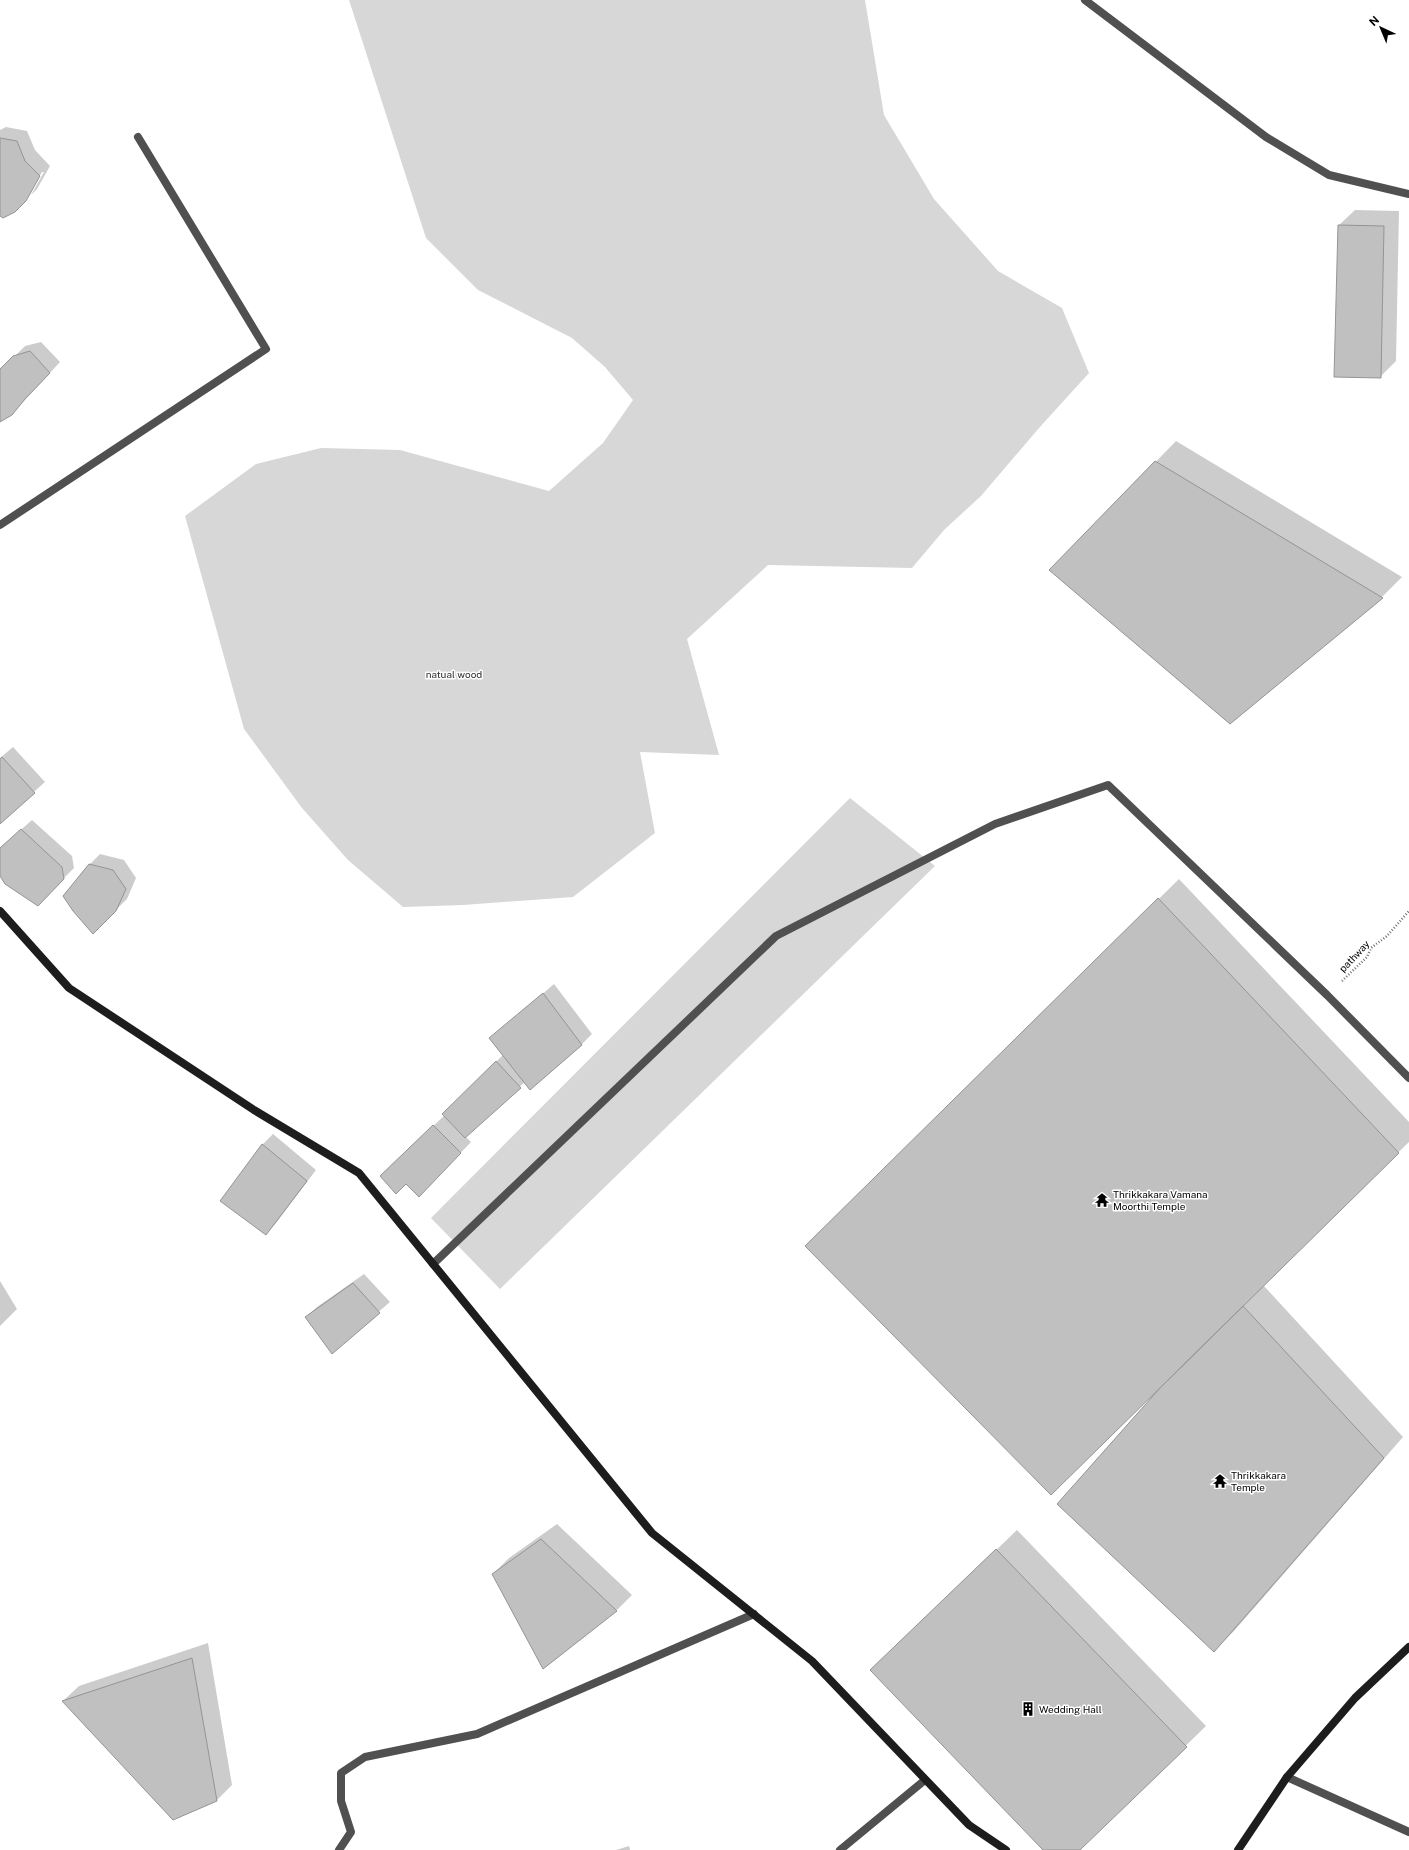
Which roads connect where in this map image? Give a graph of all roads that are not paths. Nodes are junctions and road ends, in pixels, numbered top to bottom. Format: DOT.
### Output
graph roads {
  1 [pos="1085,0"];
  2 [pos="138,137"];
  3 [pos="1409,194"];
  4 [pos="0,526"];
  5 [pos="0,911"];
  6 [pos="1409,1078"];
  7 [pos="433,1264"];
  8 [pos="754,1614"];
  9 [pos="1409,1647"];
  10 [pos="1286,1777"];
  11 [pos="925,1780"];
  12 [pos="1409,1832"];
  13 [pos="339,1850"];
  14 [pos="840,1850"];
  15 [pos="1006,1850"];
  16 [pos="1238,1850"];
  1 -- 3 [label="street"];
  2 -- 4 [label="street"];
  5 -- 7 [label="street"];
  6 -- 7 [label="street"];
  7 -- 8 [label="street"];
  8 -- 11 [label="street"];
  8 -- 13 [label="street"];
  9 -- 10 [label="street"];
  10 -- 12 [label="street"];
  10 -- 16 [label="street"];
  11 -- 14 [label="street"];
  11 -- 15 [label="street"];
}
